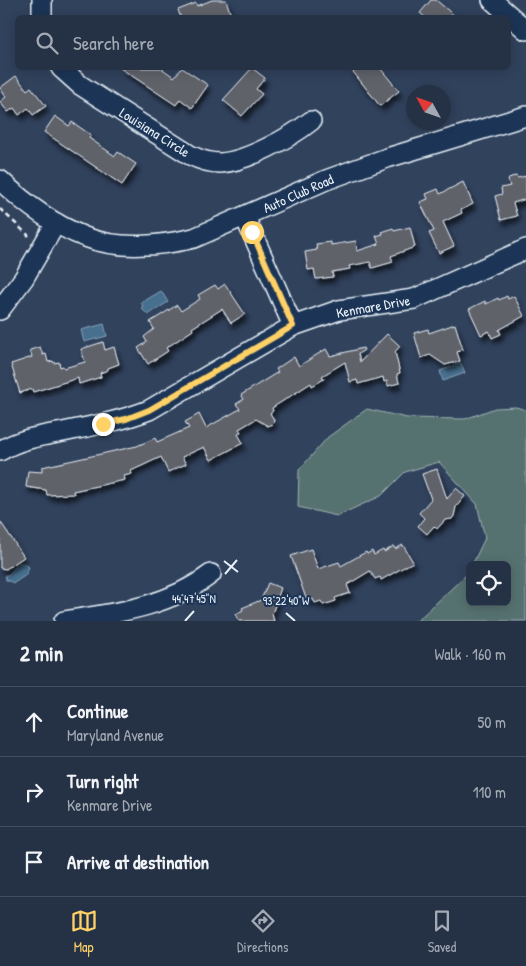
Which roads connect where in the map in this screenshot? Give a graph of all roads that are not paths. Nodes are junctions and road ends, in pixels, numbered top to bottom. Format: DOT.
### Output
graph roads {
  1 [pos="42,0"];
  2 [pos="492,0"];
  3 [pos="42,15"];
  4 [pos="509,15"];
  5 [pos="511,17"];
  6 [pos="526,30"];
  7 [pos="63,70"];
  8 [pos="526,116"];
  9 [pos="311,121"];
  10 [pos="0,180"];
  11 [pos="245,217"];
  12 [pos="56,223"];
  13 [pos="526,249"];
  14 [pos="0,310"];
  15 [pos="293,326"];
  16 [pos="0,451"];
  17 [pos="210,574"];
  18 [pos="64,621"];
  1 -- 3 [label="street"];
  2 -- 4 [label="street"];
  5 -- 6 [label="street"];
  7 -- 9 [label="street, Louisiana Circle"];
  8 -- 11 [label="street, Auto Club Road"];
  10 -- 12 [label="street, Auto Club Road"];
  11 -- 12 [label="street, Auto Club Road"];
  11 -- 15 [label="street"];
  12 -- 14 [label="street"];
  13 -- 15 [label="street, Kenmare Drive"];
  15 -- 16 [label="street, Kenmare Drive"];
  17 -- 18 [label="street"];
}
